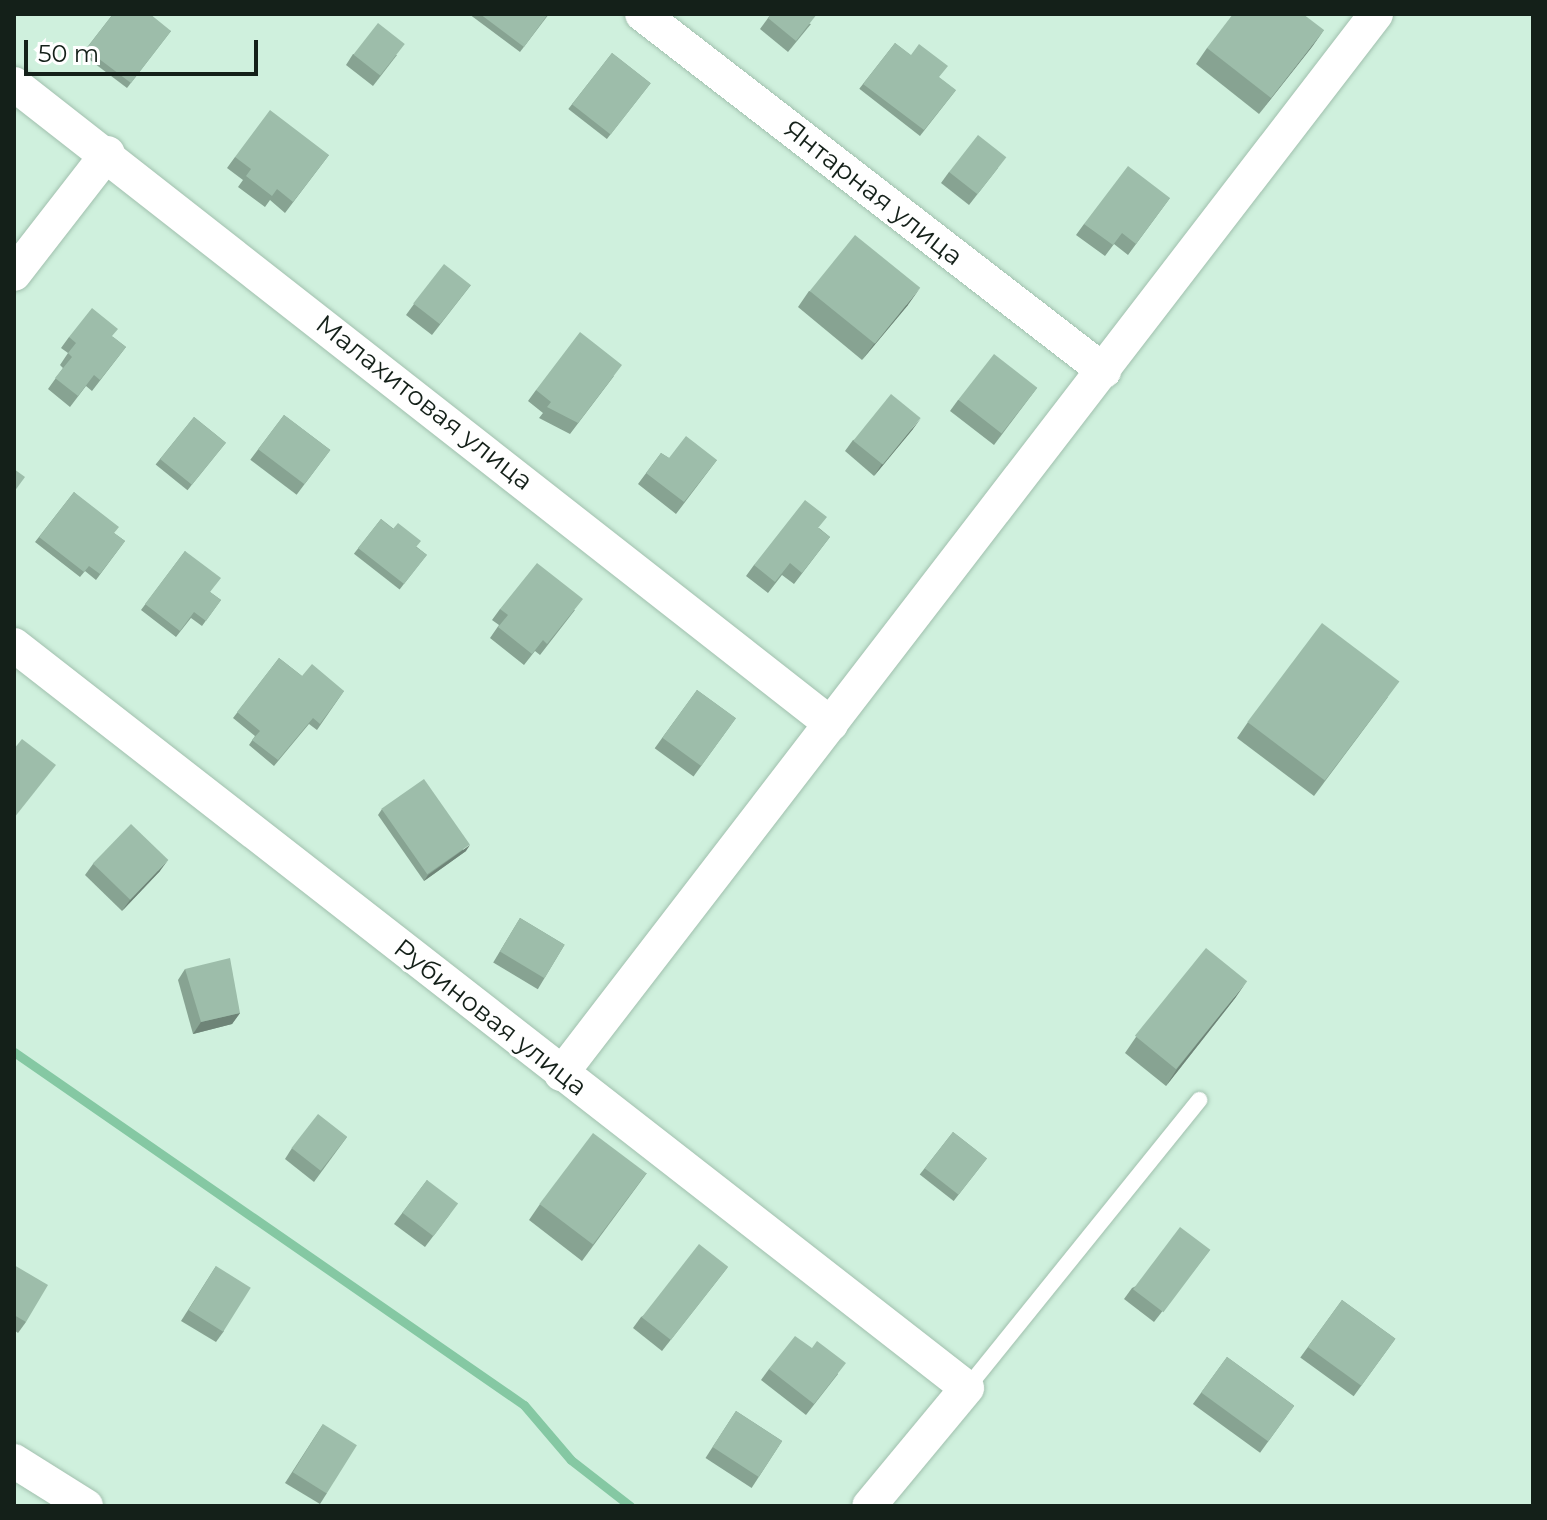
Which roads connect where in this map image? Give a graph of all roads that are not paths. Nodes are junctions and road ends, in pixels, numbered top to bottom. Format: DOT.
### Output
graph roads {
  1 [pos="642,14"];
  2 [pos="1377,15"];
  3 [pos="14,84"];
  4 [pos="108,153"];
  5 [pos="14,274"];
  6 [pos="1104,371"];
  7 [pos="14,645"];
  8 [pos="831,724"];
  9 [pos="561,1074"];
  10 [pos="1199,1100"];
  11 [pos="967,1388"];
  12 [pos="14,1461"];
  13 [pos="86,1506"];
  14 [pos="869,1506"];
  1 -- 6 [label="street, Янтарная улица"];
  2 -- 6 [label="street"];
  3 -- 4 [label="street, Малахитовая улица"];
  4 -- 5 [label="street"];
  4 -- 8 [label="street, Малахитовая улица"];
  6 -- 8 [label="street"];
  7 -- 9 [label="street, Рубиновая улица"];
  8 -- 9 [label="street"];
  9 -- 11 [label="street, Рубиновая улица"];
  10 -- 11 [label="lane"];
  11 -- 14 [label="street"];
  12 -- 13 [label="street"];
}
